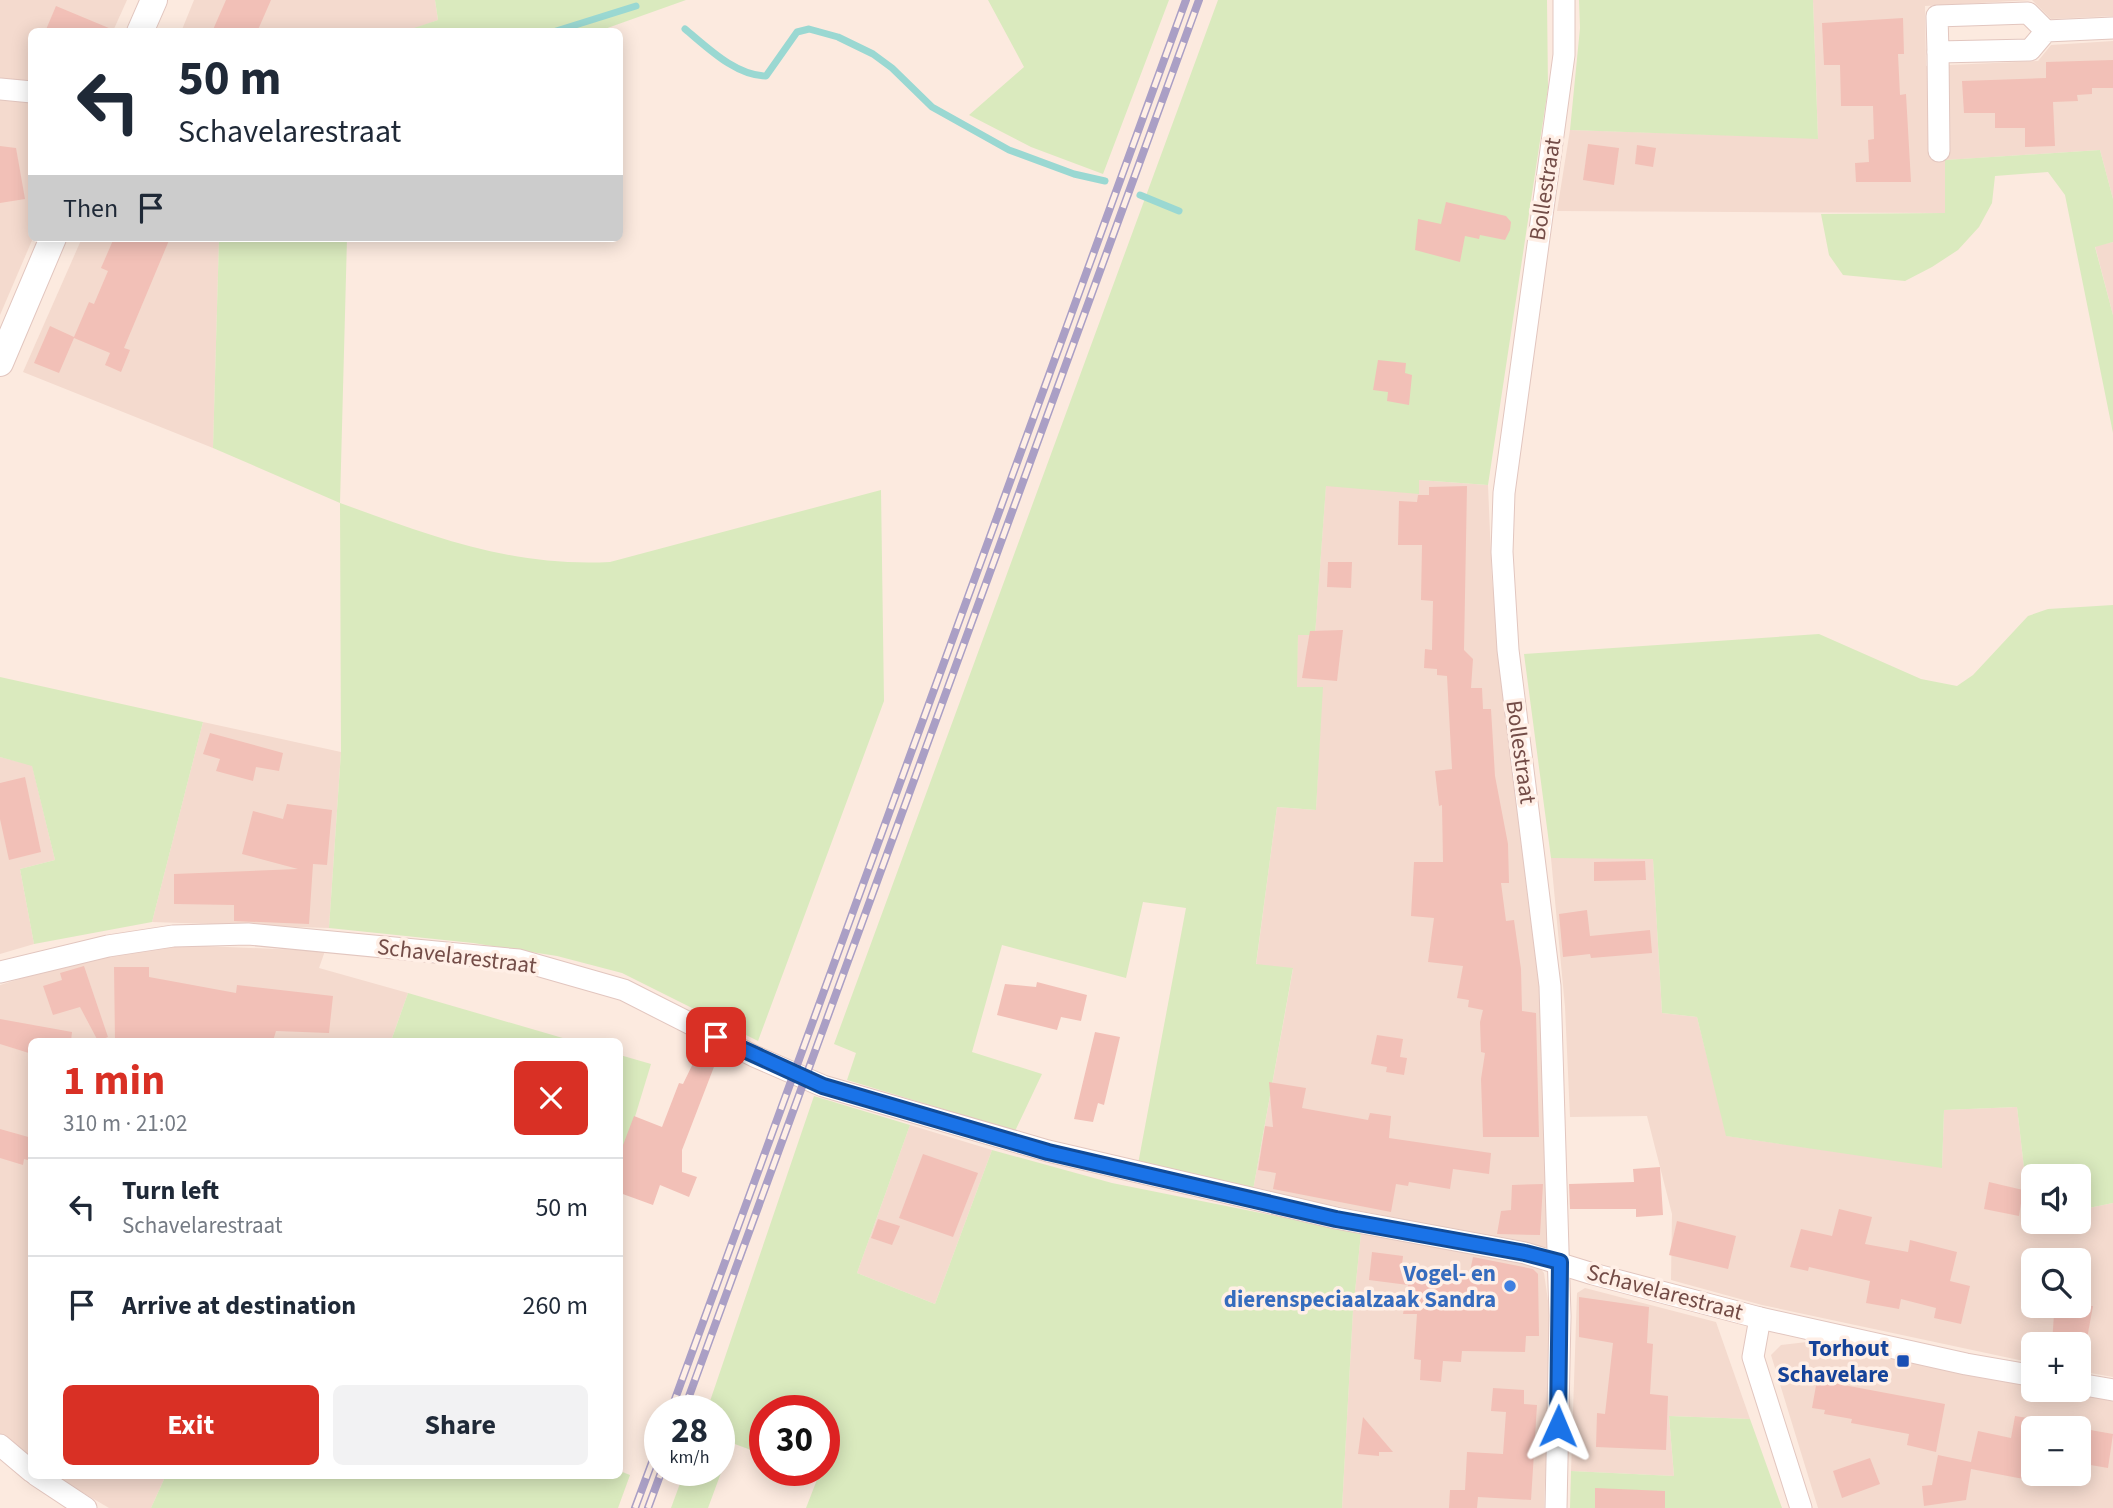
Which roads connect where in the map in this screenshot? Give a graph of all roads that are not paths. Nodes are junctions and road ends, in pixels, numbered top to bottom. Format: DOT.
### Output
graph roads {
  1 [pos="154,0"];
  2 [pos="1564,0"];
  3 [pos="142,28"];
  4 [pos="2113,28"];
  5 [pos="2046,31"];
  6 [pos="1938,52"];
  7 [pos="0,89"];
  8 [pos="28,92"];
  9 [pos="1939,151"];
  10 [pos="51,242"];
  11 [pos="0,363"];
  12 [pos="0,972"];
  13 [pos="1560,1262"];
  14 [pos="1760,1318"];
  15 [pos="2021,1374"];
  16 [pos="2091,1386"];
  17 [pos="2113,1391"];
  18 [pos="0,1445"];
  19 [pos="28,1469"];
  20 [pos="42,1479"];
  21 [pos="86,1508"];
  22 [pos="1556,1508"];
  23 [pos="1801,1508"];
  1 -- 3 [label="street"];
  2 -- 13 [label="street, Bollestraat"];
  4 -- 5 [label="street"];
  5 -- 6 [label="street"];
  5 -- 6 [label="street"];
  6 -- 9 [label="street"];
  7 -- 8 [label="street"];
  10 -- 11 [label="street"];
  12 -- 13 [label="street, Schavelarestraat"];
  13 -- 14 [label="street, Schavelarestraat"];
  13 -- 22 [label="street, Bollestraat"];
  14 -- 15 [label="street, Schavelarestraat"];
  14 -- 23 [label="street"];
  16 -- 17 [label="street"];
  18 -- 19 [label="street"];
  20 -- 21 [label="street"];
}
